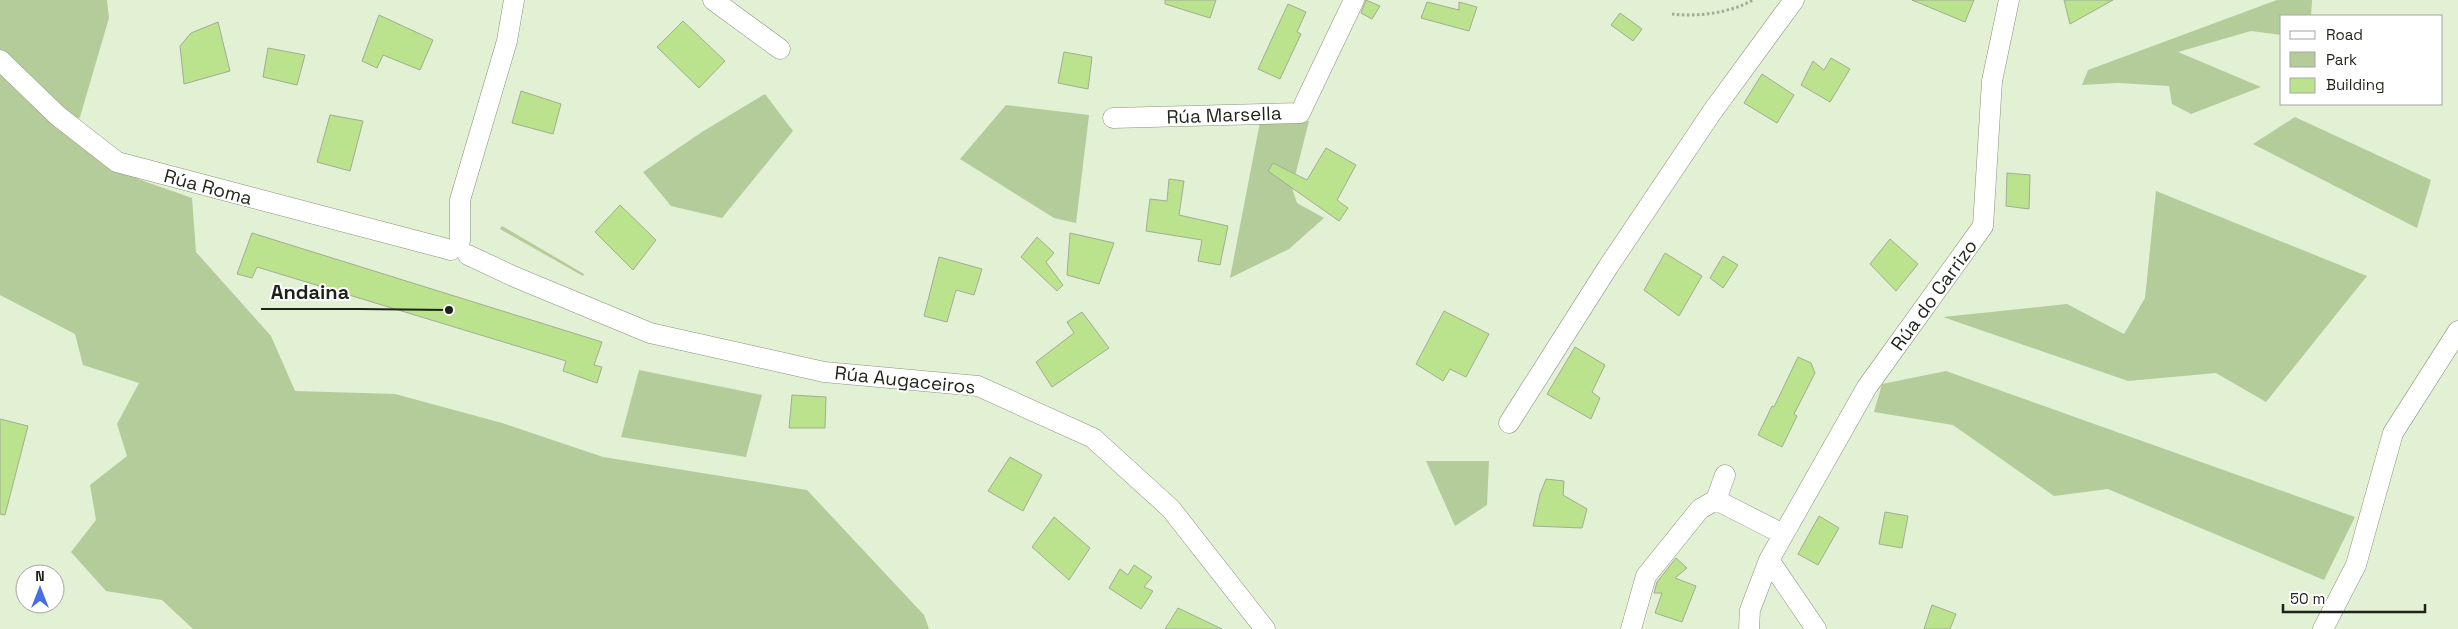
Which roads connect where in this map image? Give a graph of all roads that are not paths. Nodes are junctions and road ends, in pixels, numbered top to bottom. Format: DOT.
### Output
graph roads {
  1 [pos="514,0"];
  2 [pos="713,0"];
  3 [pos="1354,0"];
  4 [pos="1794,0"];
  5 [pos="2009,0"];
  6 [pos="780,49"];
  7 [pos="0,60"];
  8 [pos="1113,118"];
  9 [pos="460,248"];
  10 [pos="2458,331"];
  11 [pos="1509,423"];
  12 [pos="1725,476"];
  13 [pos="1716,500"];
  14 [pos="1783,534"];
  15 [pos="1769,560"];
  16 [pos="1265,629"];
  17 [pos="1631,629"];
  18 [pos="1749,629"];
  19 [pos="1816,629"];
  20 [pos="2323,629"];
  1 -- 9 [label="street"];
  2 -- 6 [label="street"];
  3 -- 8 [label="street, Rúa Marsella"];
  4 -- 11 [label="street"];
  5 -- 14 [label="street, Rúa do Carrizo"];
  7 -- 9 [label="street, Rúa Roma"];
  9 -- 16 [label="street, Rúa Augaceiros"];
  10 -- 20 [label="street"];
  12 -- 13 [label="street"];
  13 -- 14 [label="street"];
  13 -- 17 [label="street"];
  14 -- 15 [label="street, Rúa do Carrizo"];
  15 -- 18 [label="street, Rúa do Carrizo"];
  15 -- 19 [label="street"];
}
